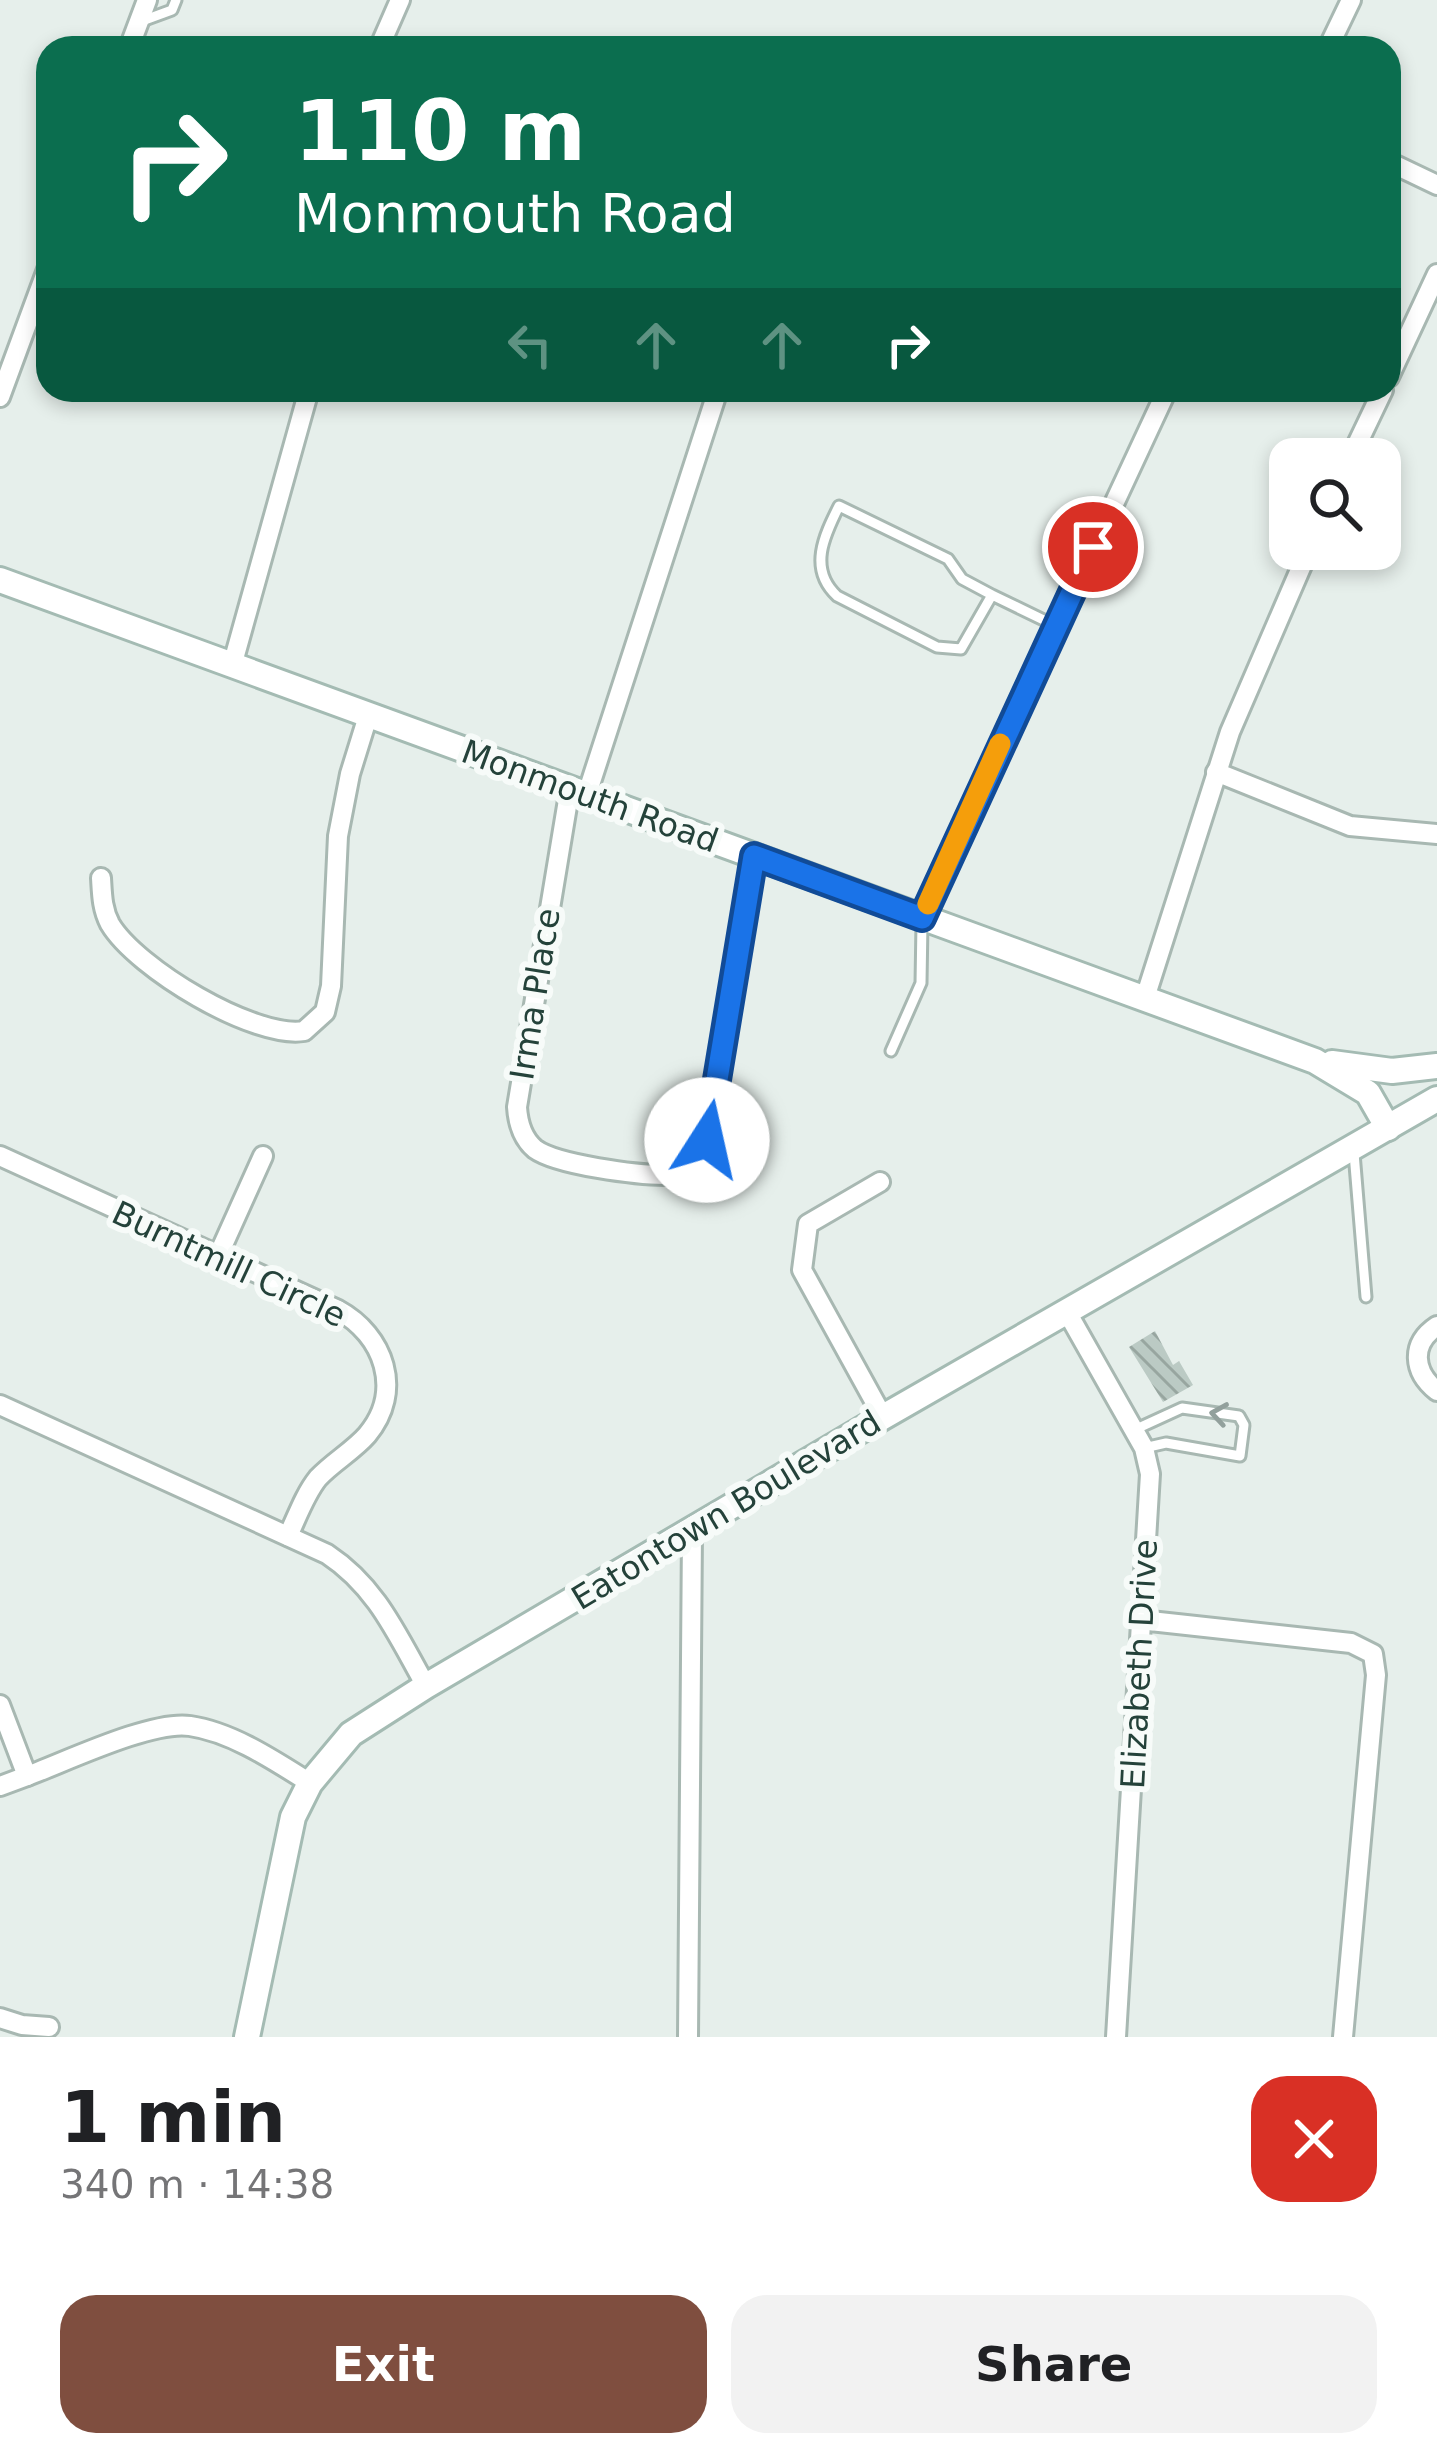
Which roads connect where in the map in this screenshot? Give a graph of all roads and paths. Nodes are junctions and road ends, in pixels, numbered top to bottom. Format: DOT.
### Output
graph roads {
  1 [pos="146,0"];
  2 [pos="176,0"];
  3 [pos="400,0"];
  4 [pos="1351,0"];
  5 [pos="139,22"];
  6 [pos="134,36"];
  7 [pos="384,36"];
  8 [pos="1334,36"];
  9 [pos="1401,167"];
  10 [pos="1437,184"];
  11 [pos="1437,274"];
  12 [pos="36,300"];
  13 [pos="1401,351"];
  14 [pos="0,397"];
  15 [pos="306,402"];
  16 [pos="714,402"];
  17 [pos="1161,402"];
  18 [pos="1377,402"];
  19 [pos="1360,438"];
  20 [pos="1300,570"];
  21 [pos="0,580"];
  22 [pos="992,595"];
  23 [pos="1056,626"];
  24 [pos="232,666"];
  25 [pos="368,716"];
  26 [pos="1216,772"];
  27 [pos="579,791"];
  28 [pos="1437,834"];
  29 [pos="754,856"];
  30 [pos="101,878"];
  31 [pos="922,918"];
  32 [pos="1145,998"];
  33 [pos="891,1051"];
  34 [pos="1315,1061"];
  35 [pos="1437,1066"];
  36 [pos="1392,1071"];
  37 [pos="1427,1106"];
  38 [pos="1388,1128"];
  39 [pos="1354,1148"];
  40 [pos="0,1156"];
  41 [pos="263,1156"];
  42 [pos="880,1182"];
  43 [pos="218,1256"];
  44 [pos="1366,1297"];
  45 [pos="1067,1312"];
  46 [pos="1437,1326"];
  47 [pos="1437,1391"];
  48 [pos="0,1405"];
  49 [pos="883,1418"];
  50 [pos="1134,1430"];
  51 [pos="1144,1448"];
  52 [pos="692,1532"];
  53 [pos="288,1536"];
  54 [pos="1141,1619"];
  55 [pos="426,1686"];
  56 [pos="0,1705"];
  57 [pos="27,1776"];
  58 [pos="310,1783"];
  59 [pos="0,1786"];
  60 [pos="0,2018"];
  61 [pos="49,2027"];
  62 [pos="247,2037"];
  63 [pos="688,2037"];
  64 [pos="1116,2037"];
  65 [pos="1343,2037"];
  1 -- 5 [label="street"];
  2 -- 5 [label="lane"];
  3 -- 7 [label="street"];
  4 -- 8 [label="street"];
  5 -- 6 [label="street"];
  9 -- 10 [label="street"];
  11 -- 13 [label="street"];
  12 -- 14 [label="street"];
  15 -- 24 [label="street"];
  16 -- 27 [label="street, Irma Place"];
  17 -- 23 [label="street"];
  18 -- 19 [label="street"];
  20 -- 26 [label="street"];
  21 -- 24 [label="main road, Monmouth Road"];
  22 -- 22 [label="lane"];
  22 -- 23 [label="lane"];
  23 -- 31 [label="street"];
  24 -- 25 [label="main road, Monmouth Road"];
  25 -- 27 [label="main road, Monmouth Road"];
  25 -- 30 [label="street"];
  26 -- 28 [label="street"];
  26 -- 32 [label="street"];
  27 -- 29 [label="main road, Monmouth Road"];
  27 -- 29 [label="street, Irma Place"];
  29 -- 31 [label="main road, Monmouth Road"];
  31 -- 32 [label="main road, Monmouth Road"];
  31 -- 33 [label="lane"];
  32 -- 34 [label="main road, Monmouth Road"];
  34 -- 36 [label="main road, Monmouth Road"];
  34 -- 38 [label="main road, Monmouth Road"];
  35 -- 36 [label="main road, Monmouth Road"];
  36 -- 37 [label="main road"];
  37 -- 38 [label="main road, Eatontown Boulevard"];
  38 -- 39 [label="main road, Eatontown Boulevard"];
  39 -- 44 [label="lane"];
  39 -- 45 [label="main road, Eatontown Boulevard"];
  40 -- 43 [label="street, Burntmill Circle"];
  41 -- 43 [label="street"];
  42 -- 49 [label="street"];
  43 -- 53 [label="street, Burntmill Circle"];
  45 -- 49 [label="main road, Eatontown Boulevard"];
  45 -- 50 [label="street, Elizabeth Drive"];
  46 -- 47 [label="street"];
  48 -- 53 [label="street"];
  49 -- 52 [label="main road, Eatontown Boulevard"];
  50 -- 51 [label="street, Elizabeth Drive"];
  51 -- 50 [label="lane, one-way"];
  51 -- 54 [label="street, Elizabeth Drive"];
  52 -- 55 [label="main road, Eatontown Boulevard"];
  52 -- 63 [label="street"];
  53 -- 55 [label="street"];
  54 -- 64 [label="street, Elizabeth Drive"];
  54 -- 65 [label="street"];
  55 -- 58 [label="main road, Eatontown Boulevard"];
  56 -- 57 [label="street"];
  57 -- 58 [label="street"];
  57 -- 59 [label="street"];
  58 -- 62 [label="main road, Eatontown Boulevard"];
  60 -- 61 [label="street"];
}
